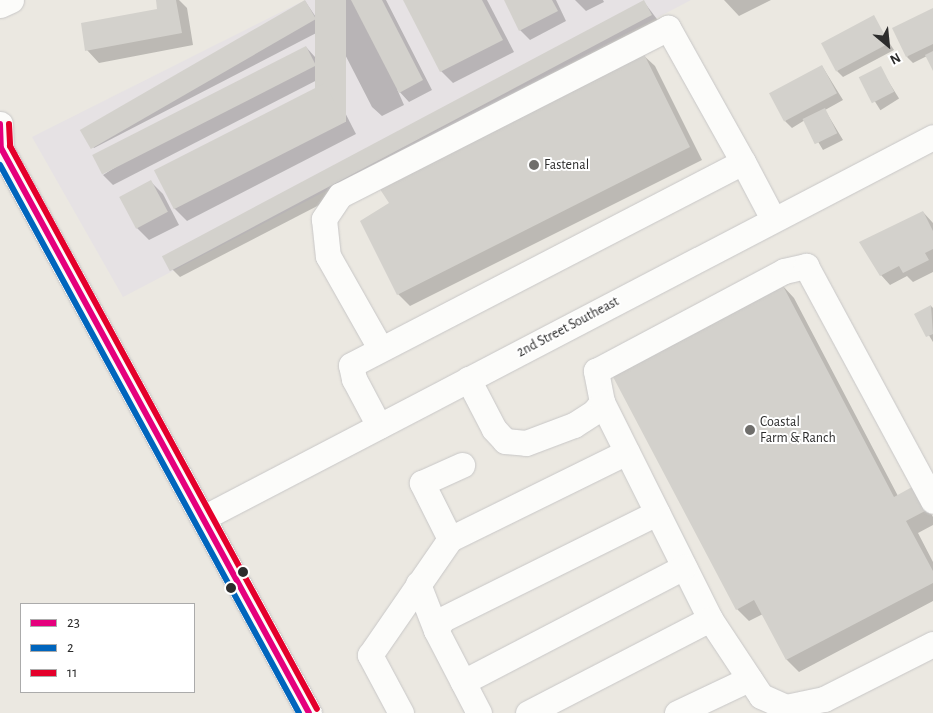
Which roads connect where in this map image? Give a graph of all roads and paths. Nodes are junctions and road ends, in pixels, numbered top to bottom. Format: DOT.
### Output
graph roads {
  1 [pos="11,0"];
  2 [pos="0,5"];
  3 [pos="933,137"];
  4 [pos="0,140"];
  5 [pos="743,162"];
  6 [pos="773,219"];
  7 [pos="380,348"];
  8 [pos="468,379"];
  9 [pos="602,402"];
  10 [pos="379,426"];
  11 [pos="627,452"];
  12 [pos="462,465"];
  13 [pos="933,501"];
  14 [pos="658,513"];
  15 [pos="203,518"];
  16 [pos="450,539"];
  17 [pos="684,567"];
  18 [pos="418,584"];
  19 [pos="710,619"];
  20 [pos="436,630"];
  21 [pos="933,644"];
  22 [pos="750,679"];
  23 [pos="463,682"];
  24 [pos="308,713"];
  25 [pos="401,713"];
  26 [pos="479,713"];
  27 [pos="528,713"];
  28 [pos="678,713"];
  1 -- 2 [label="street"];
  3 -- 6 [label="street, 2nd Street Southeast"];
  4 -- 15 [label="street"];
  5 -- 6 [label="street"];
  5 -- 7 [label="street"];
  5 -- 7 [label="street"];
  6 -- 8 [label="street, 2nd Street Southeast"];
  7 -- 10 [label="street"];
  8 -- 9 [label="street"];
  8 -- 10 [label="street, 2nd Street Southeast"];
  9 -- 11 [label="street"];
  9 -- 13 [label="street"];
  10 -- 15 [label="street, 2nd Street Southeast"];
  11 -- 14 [label="street"];
  11 -- 16 [label="street"];
  12 -- 16 [label="street"];
  14 -- 17 [label="street"];
  14 -- 20 [label="street"];
  15 -- 24 [label="street"];
  16 -- 18 [label="street"];
  17 -- 19 [label="street"];
  17 -- 23 [label="street"];
  18 -- 20 [label="street"];
  18 -- 25 [label="street"];
  19 -- 22 [label="street"];
  19 -- 27 [label="street"];
  20 -- 23 [label="street"];
  21 -- 22 [label="street"];
  22 -- 28 [label="street"];
  23 -- 26 [label="street"];
}
